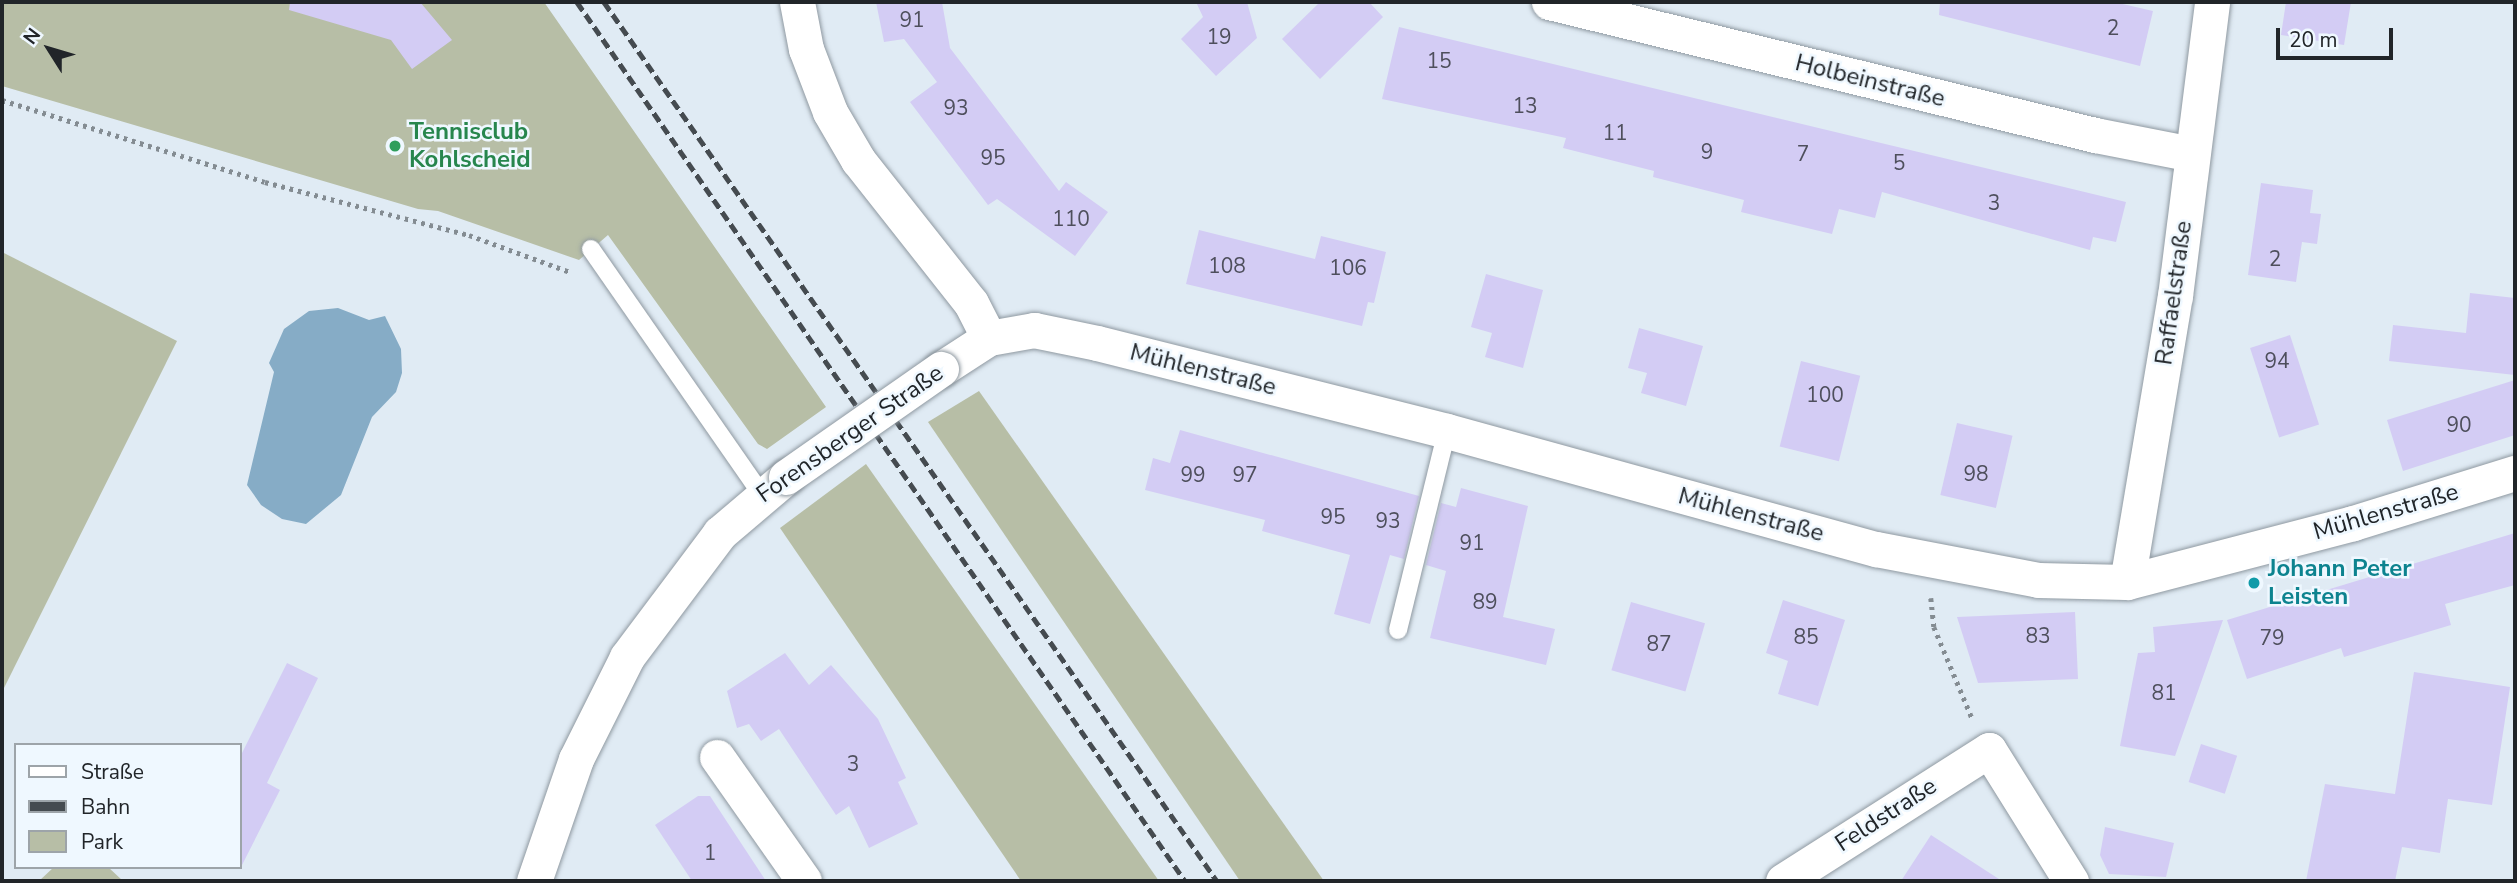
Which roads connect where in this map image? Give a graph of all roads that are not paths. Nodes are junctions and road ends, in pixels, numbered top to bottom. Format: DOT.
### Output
graph roads {
  1 [pos="797,2"];
  2 [pos="1549,2"];
  3 [pos="2211,2"];
  4 [pos="2192,154"];
  5 [pos="591,249"];
  6 [pos="989,338"];
  7 [pos="1447,431"];
  8 [pos="2515,473"];
  9 [pos="774,486"];
  10 [pos="2127,582"];
  11 [pos="1398,630"];
  12 [pos="717,757"];
  13 [pos="2069,879"];
  14 [pos="534,881"];
  15 [pos="804,881"];
  16 [pos="1783,881"];
  1 -- 6 [label="street"];
  2 -- 4 [label="street, Holbeinstraße"];
  3 -- 4 [label="street, Raffaelstraße"];
  4 -- 10 [label="street, Raffaelstraße"];
  5 -- 9 [label="lane"];
  6 -- 7 [label="street, Mühlenstraße"];
  6 -- 9 [label="street, Forensberger Straße, bridge"];
  7 -- 10 [label="street, Mühlenstraße"];
  7 -- 11 [label="lane"];
  8 -- 10 [label="street, Mühlenstraße"];
  9 -- 14 [label="street, Forensberger Straße"];
  12 -- 15 [label="street"];
  13 -- 16 [label="street, Feldstraße"];
}
